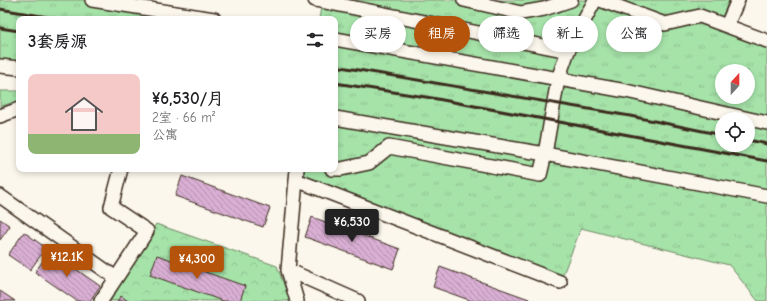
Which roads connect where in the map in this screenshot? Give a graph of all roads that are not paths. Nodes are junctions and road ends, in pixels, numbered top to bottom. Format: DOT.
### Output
graph roads {
  1 [pos="92,0"];
  2 [pos="320,0"];
  3 [pos="464,0"];
  4 [pos="571,0"];
  5 [pos="595,0"];
  6 [pos="600,0"];
  7 [pos="738,0"];
  8 [pos="195,16"];
  9 [pos="587,16"];
  10 [pos="727,26"];
  11 [pos="338,40"];
  12 [pos="767,41"];
  13 [pos="542,46"];
  14 [pos="568,52"];
  15 [pos="0,66"];
  16 [pos="16,68"];
  17 [pos="558,79"];
  18 [pos="16,110"];
  19 [pos="0,116"];
  20 [pos="338,119"];
  21 [pos="767,123"];
  22 [pos="545,154"];
  23 [pos="338,169"];
  24 [pos="120,172"];
  25 [pos="297,174"];
  26 [pos="0,196"];
  27 [pos="767,196"];
  28 [pos="288,270"];
  29 [pos="116,278"];
  30 [pos="560,282"];
  31 [pos="101,301"];
  32 [pos="297,301"];
  33 [pos="358,301"];
  1 -- 8 [label="street"];
  2 -- 13 [label="street"];
  3 -- 4 [label="street"];
  5 -- 9 [label="street"];
  6 -- 10 [label="street"];
  7 -- 10 [label="street"];
  10 -- 12 [label="street"];
  11 -- 17 [label="street"];
  14 -- 17 [label="street"];
  15 -- 16 [label="street"];
  17 -- 21 [label="street"];
  17 -- 22 [label="street"];
  18 -- 19 [label="street"];
  20 -- 22 [label="street"];
  22 -- 23 [label="street"];
  22 -- 27 [label="street"];
  24 -- 29 [label="street"];
  25 -- 28 [label="street"];
  25 -- 30 [label="street"];
  26 -- 29 [label="street"];
  28 -- 32 [label="street"];
  28 -- 33 [label="street"];
  29 -- 31 [label="street"];
}
